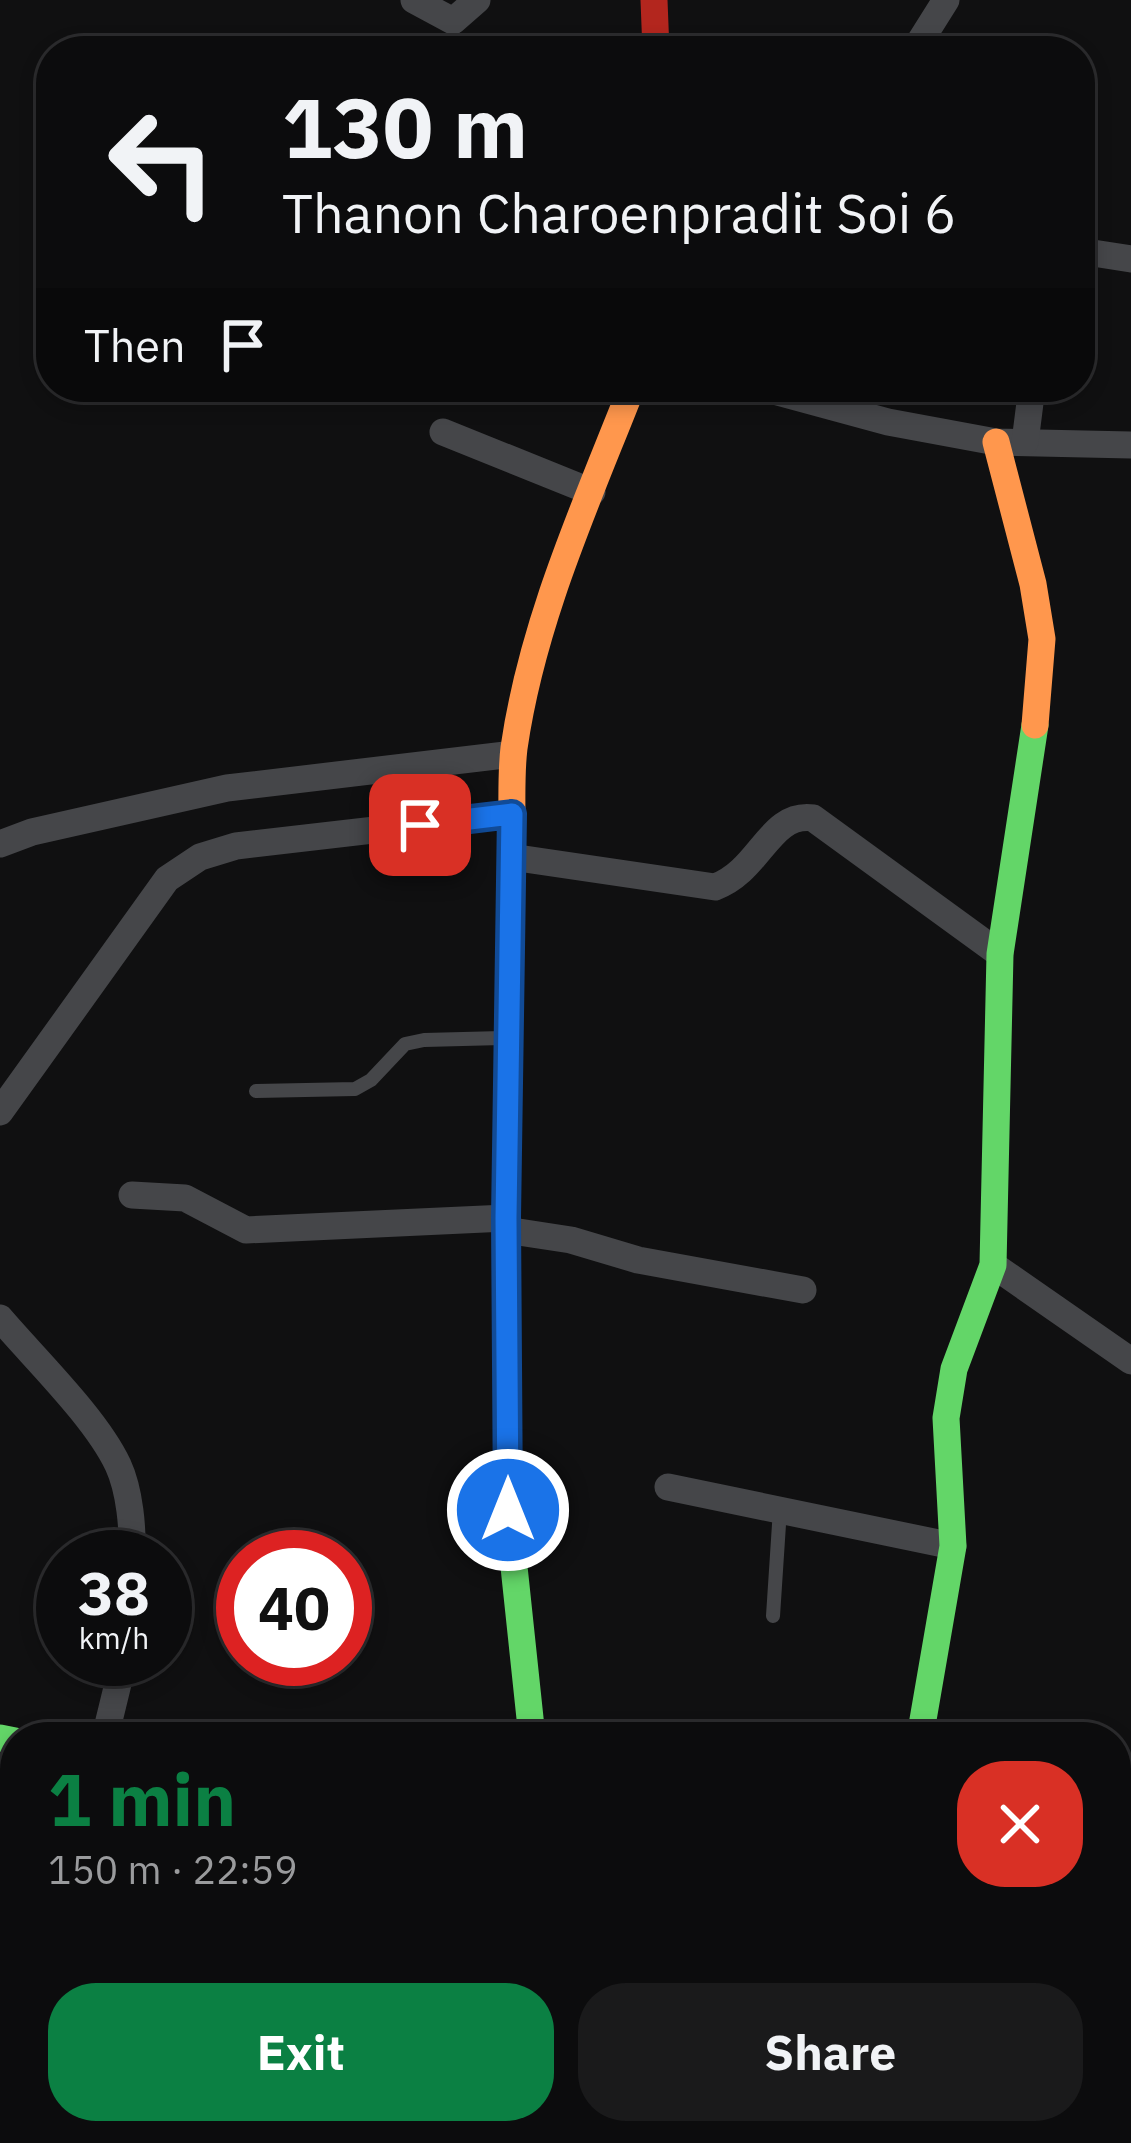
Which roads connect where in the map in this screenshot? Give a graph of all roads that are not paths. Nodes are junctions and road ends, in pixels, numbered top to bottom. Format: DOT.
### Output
graph roads {
  1 [pos="414,0"];
  2 [pos="477,0"];
  3 [pos="654,0"];
  4 [pos="946,0"];
  5 [pos="655,36"];
  6 [pos="923,36"];
  7 [pos="1095,253"];
  8 [pos="1131,259"];
  9 [pos="626,402"];
  10 [pos="814,402"];
  11 [pos="1030,402"];
  12 [pos="443,432"];
  13 [pos="996,442"];
  14 [pos="1025,442"];
  15 [pos="1131,445"];
  16 [pos="592,492"];
  17 [pos="513,754"];
  18 [pos="512,814"];
  19 [pos="0,844"];
  20 [pos="511,857"];
  21 [pos="1000,954"];
  22 [pos="508,1038"];
  23 [pos="256,1091"];
  24 [pos="0,1112"];
  25 [pos="132,1195"];
  26 [pos="506,1224"];
  27 [pos="993,1264"];
  28 [pos="803,1290"];
  29 [pos="0,1318"];
  30 [pos="1131,1361"];
  31 [pos="668,1486"];
  32 [pos="781,1509"];
  33 [pos="133,1530"];
  34 [pos="953,1546"];
  35 [pos="773,1616"];
  36 [pos="117,1686"];
  37 [pos="109,1722"];
  38 [pos="530,1722"];
  39 [pos="923,1722"];
  1 -- 2 [label="street"];
  3 -- 5 [label="street"];
  4 -- 6 [label="street"];
  7 -- 8 [label="street"];
  9 -- 16 [label="street"];
  10 -- 13 [label="street"];
  11 -- 14 [label="street"];
  12 -- 16 [label="street"];
  13 -- 14 [label="street"];
  13 -- 21 [label="street"];
  14 -- 15 [label="street"];
  16 -- 17 [label="street"];
  17 -- 18 [label="street"];
  17 -- 19 [label="street"];
  18 -- 20 [label="street"];
  18 -- 24 [label="street"];
  20 -- 21 [label="street"];
  20 -- 22 [label="street"];
  21 -- 27 [label="street"];
  22 -- 23 [label="lane"];
  22 -- 26 [label="street"];
  25 -- 26 [label="street"];
  26 -- 28 [label="street"];
  26 -- 38 [label="street"];
  27 -- 30 [label="street"];
  27 -- 34 [label="street"];
  29 -- 33 [label="street"];
  31 -- 32 [label="street"];
  32 -- 34 [label="street"];
  32 -- 35 [label="lane"];
  34 -- 39 [label="street"];
  36 -- 37 [label="street"];
}
